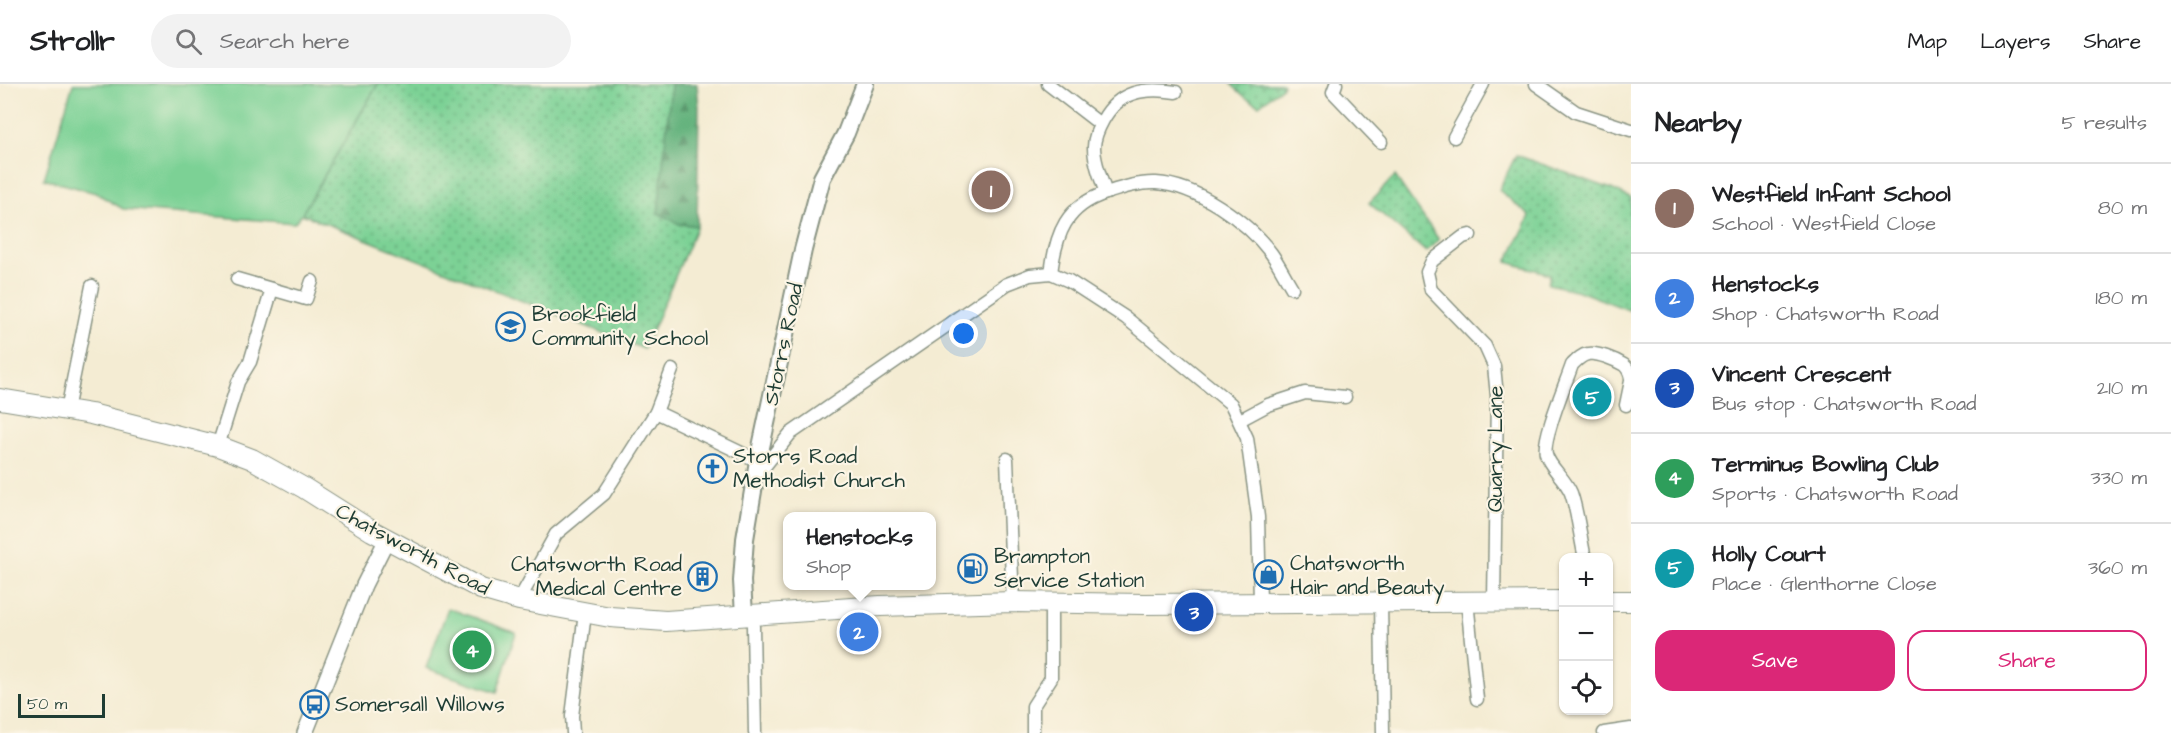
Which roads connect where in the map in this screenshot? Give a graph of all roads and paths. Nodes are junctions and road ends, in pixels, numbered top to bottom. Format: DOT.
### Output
graph roads {
  1 [pos="865,84"];
  2 [pos="1048,84"];
  3 [pos="1336,84"];
  4 [pos="1483,84"];
  5 [pos="1536,84"];
  6 [pos="1176,92"];
  7 [pos="1100,124"];
  8 [pos="1631,130"];
  9 [pos="1454,137"];
  10 [pos="1381,142"];
  11 [pos="1106,193"];
  12 [pos="1470,235"];
  13 [pos="1051,273"];
  14 [pos="237,279"];
  15 [pos="312,281"];
  16 [pos="92,286"];
  17 [pos="1292,288"];
  18 [pos="272,289"];
  19 [pos="672,370"];
  20 [pos="1631,379"];
  21 [pos="1345,397"];
  22 [pos="0,399"];
  23 [pos="1626,405"];
  24 [pos="67,410"];
  25 [pos="656,412"];
  26 [pos="1240,420"];
  27 [pos="218,446"];
  28 [pos="1007,459"];
  29 [pos="757,469"];
  30 [pos="387,539"];
  31 [pos="1584,553"];
  32 [pos="519,600"];
  33 [pos="1381,601"];
  34 [pos="1467,601"];
  35 [pos="1494,601"];
  36 [pos="1559,601"];
  37 [pos="1613,601"];
  38 [pos="1631,601"];
  39 [pos="1013,602"];
  40 [pos="1260,602"];
  41 [pos="1051,603"];
  42 [pos="585,613"];
  43 [pos="748,620"];
  44 [pos="1476,699"];
  45 [pos="1631,729"];
  46 [pos="305,733"];
  47 [pos="573,733"];
  48 [pos="755,733"];
  49 [pos="1033,733"];
  50 [pos="1383,733"];
  51 [pos="1604,733"];
  1 -- 29 [label="main road, Storrs Road"];
  2 -- 7 [label="street"];
  3 -- 10 [label="street"];
  4 -- 9 [label="street"];
  5 -- 8 [label="street"];
  6 -- 7 [label="street"];
  7 -- 11 [label="street"];
  11 -- 13 [label="street"];
  11 -- 17 [label="street"];
  12 -- 35 [label="street, Quarry Lane"];
  13 -- 26 [label="street"];
  13 -- 29 [label="street"];
  14 -- 18 [label="street"];
  15 -- 18 [label="street"];
  16 -- 24 [label="street"];
  18 -- 27 [label="street"];
  19 -- 25 [label="street"];
  20 -- 23 [label="street"];
  20 -- 31 [label="street"];
  21 -- 26 [label="street"];
  22 -- 24 [label="highway, Chatsworth Road"];
  24 -- 27 [label="highway, Chatsworth Road"];
  25 -- 29 [label="street"];
  25 -- 32 [label="street"];
  26 -- 40 [label="street"];
  27 -- 30 [label="highway, Chatsworth Road"];
  28 -- 39 [label="street"];
  29 -- 43 [label="main road, Storrs Road"];
  30 -- 32 [label="highway, Chatsworth Road"];
  30 -- 46 [label="street"];
  32 -- 42 [label="highway, Chatsworth Road"];
  33 -- 34 [label="highway, Chatsworth Road"];
  33 -- 40 [label="highway, Chatsworth Road"];
  33 -- 50 [label="street"];
  34 -- 35 [label="highway, Chatsworth Road"];
  34 -- 44 [label="street"];
  35 -- 36 [label="highway, Chatsworth Road"];
  37 -- 38 [label="highway"];
  39 -- 41 [label="highway, Chatsworth Road"];
  39 -- 43 [label="highway, Chatsworth Road"];
  40 -- 41 [label="highway, Chatsworth Road"];
  41 -- 49 [label="street"];
  42 -- 43 [label="highway, Chatsworth Road"];
  42 -- 47 [label="street"];
  43 -- 48 [label="street"];
  45 -- 51 [label="street"];
}
